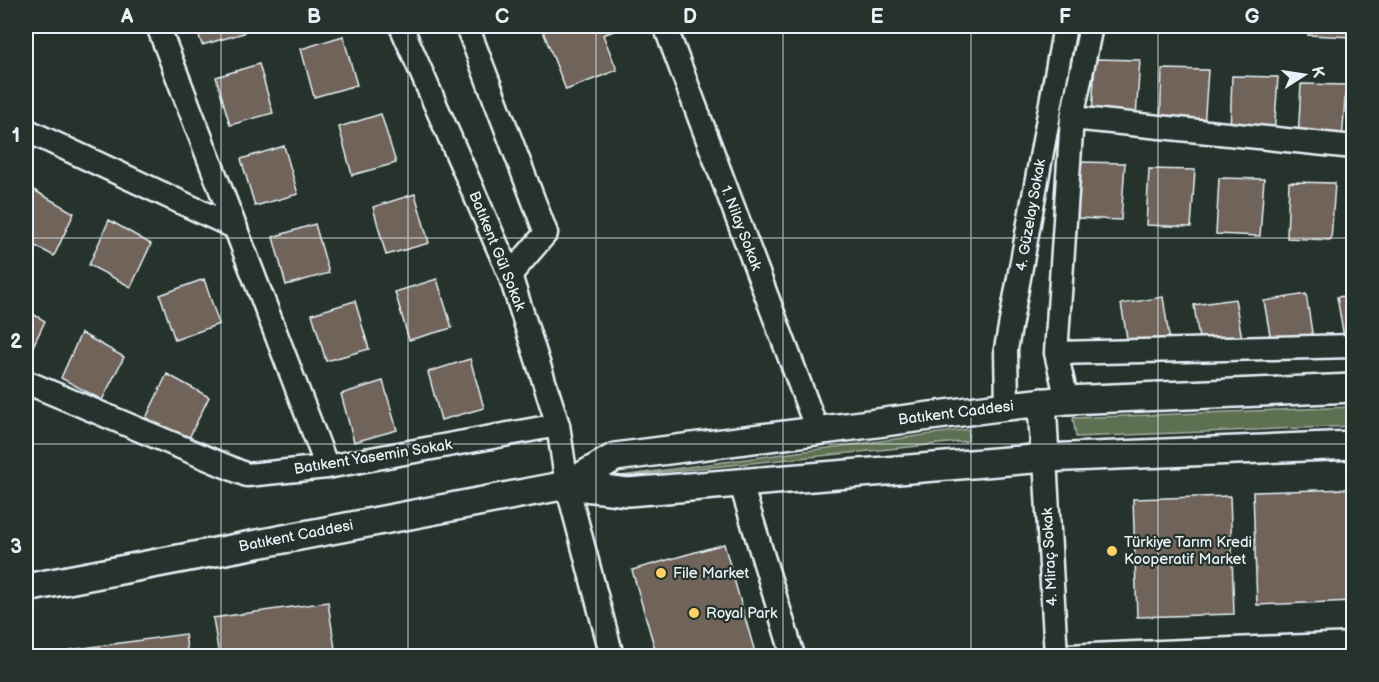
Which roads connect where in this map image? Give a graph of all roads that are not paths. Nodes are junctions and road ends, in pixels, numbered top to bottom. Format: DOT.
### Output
graph roads {
  1 [pos="159,26"];
  2 [pos="401,26"];
  3 [pos="467,26"];
  4 [pos="665,26"];
  5 [pos="1065,26"];
  6 [pos="1091,26"];
  7 [pos="1072,118"];
  8 [pos="26,130"];
  9 [pos="1353,147"];
  10 [pos="236,228"];
  11 [pos="510,274"];
  12 [pos="1353,346"];
  13 [pos="1056,353"];
  14 [pos="26,382"];
  15 [pos="1353,388"];
  16 [pos="1055,401"];
  17 [pos="1007,406"];
  18 [pos="558,425"];
  19 [pos="817,430"];
  20 [pos="1353,445"];
  21 [pos="1045,458"];
  22 [pos="327,467"];
  23 [pos="741,484"];
  24 [pos="567,485"];
  25 [pos="26,588"];
  26 [pos="1353,644"];
  27 [pos="1299,651"];
  28 [pos="612,657"];
  29 [pos="793,657"];
  30 [pos="1056,657"];
  31 [pos="1066,657"];
  1 -- 10 [label="street"];
  2 -- 11 [label="street, Batıkent Gül Sokak"];
  3 -- 11 [label="street"];
  4 -- 19 [label="street, 1. Nilay Sokak"];
  5 -- 17 [label="street, 4. Güzelay Sokak"];
  6 -- 7 [label="street"];
  7 -- 9 [label="street"];
  7 -- 13 [label="street"];
  8 -- 10 [label="street"];
  10 -- 22 [label="street"];
  11 -- 18 [label="street, Batıkent Gül Sokak"];
  12 -- 13 [label="street"];
  13 -- 16 [label="street"];
  14 -- 22 [label="street, Batıkent Yasemin Sokak"];
  15 -- 16 [label="street, Batıkent Caddesi"];
  16 -- 17 [label="street, Batıkent Caddesi"];
  16 -- 21 [label="street"];
  17 -- 19 [label="street, Batıkent Caddesi"];
  18 -- 22 [label="street, Batıkent Yasemin Sokak"];
  18 -- 24 [label="street, Batıkent Gül Sokak"];
  19 -- 24 [label="street, Batıkent Caddesi"];
  20 -- 21 [label="street, Batıkent Caddesi"];
  21 -- 23 [label="street, Batıkent Caddesi"];
  21 -- 30 [label="street, 4. Miraç Sokak"];
  23 -- 24 [label="street, Batıkent Caddesi"];
  23 -- 29 [label="street"];
  24 -- 25 [label="street, Batıkent Caddesi"];
  24 -- 28 [label="street, Batıkent Gül Sokak"];
  26 -- 27 [label="street"];
  27 -- 31 [label="street"];
}
